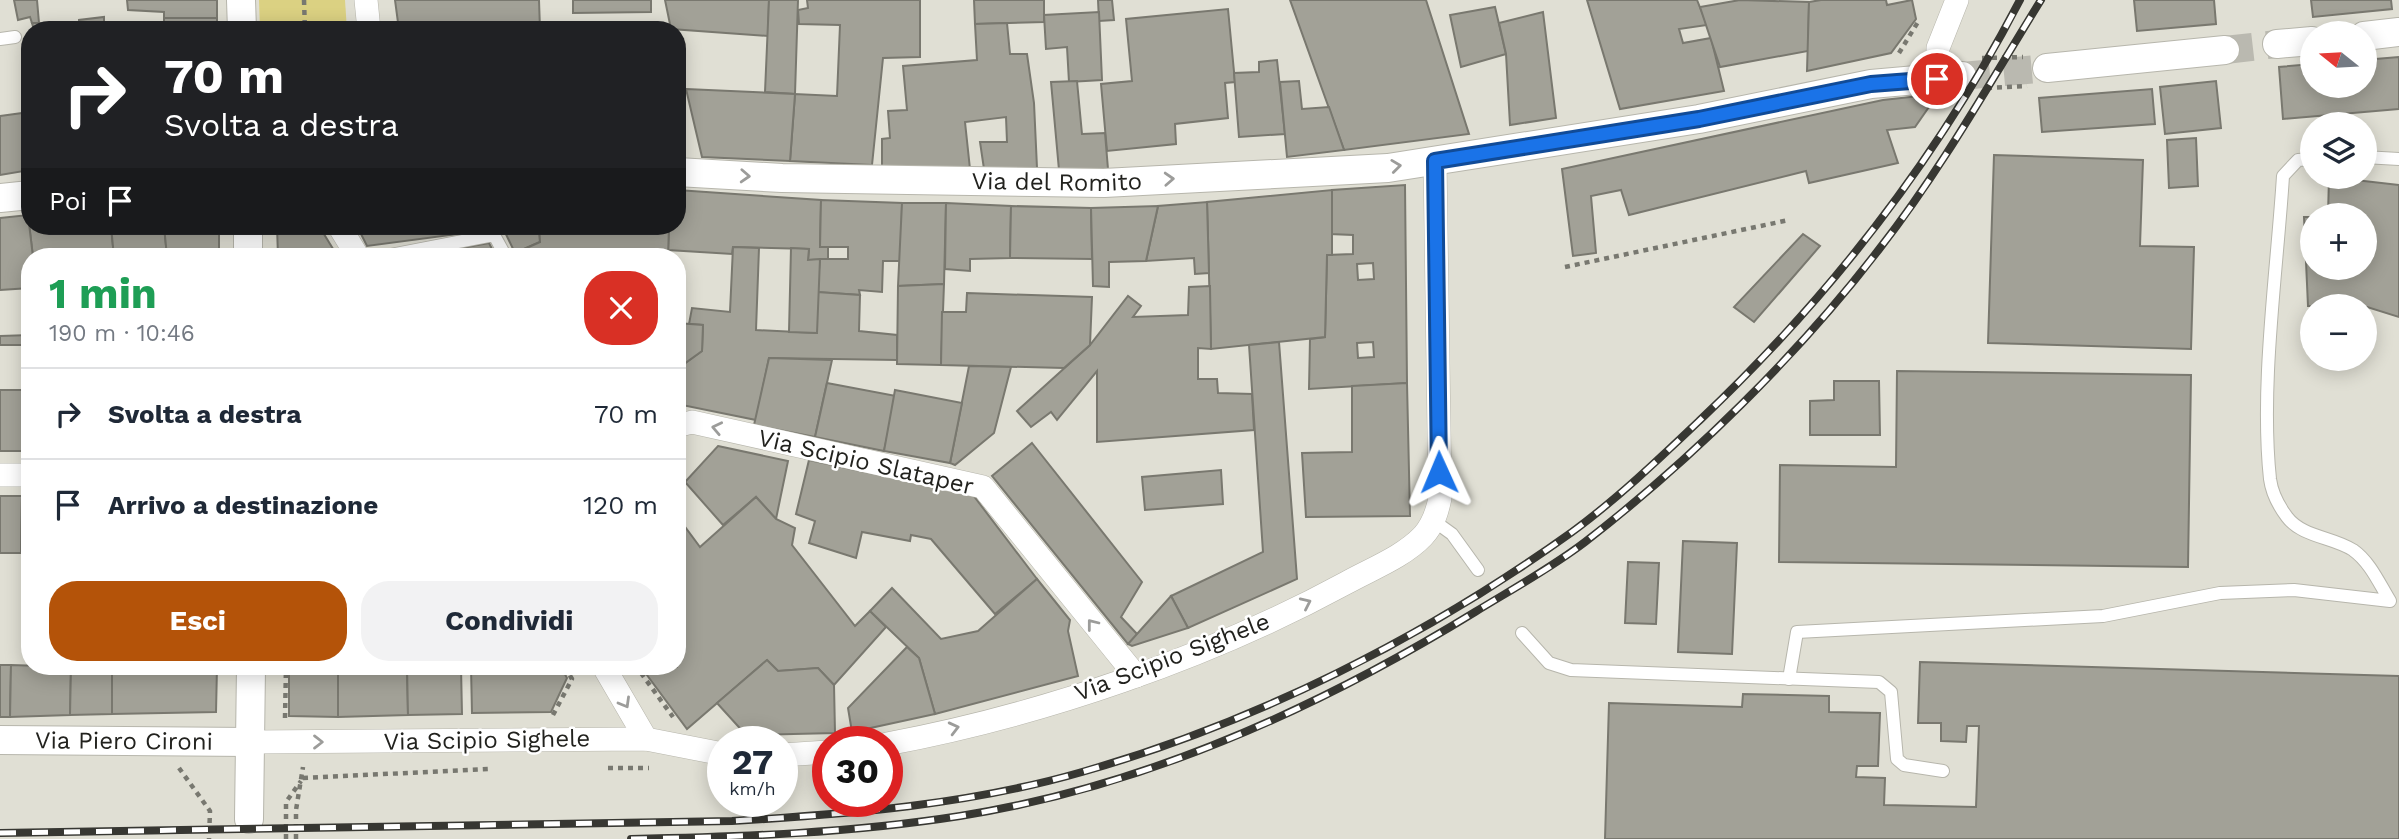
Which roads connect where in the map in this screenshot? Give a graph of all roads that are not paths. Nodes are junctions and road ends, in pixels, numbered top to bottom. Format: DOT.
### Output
graph roads {
  1 [pos="242,0"];
  2 [pos="366,0"];
  3 [pos="1957,0"];
  4 [pos="242,21"];
  5 [pos="368,21"];
  6 [pos="2399,32"];
  7 [pos="2377,35"];
  8 [pos="15,37"];
  9 [pos="0,39"];
  10 [pos="2300,42"];
  11 [pos="2277,44"];
  12 [pos="2225,50"];
  13 [pos="2047,68"];
  14 [pos="1950,77"];
  15 [pos="2377,158"];
  16 [pos="2399,159"];
  17 [pos="2300,160"];
  18 [pos="1435,161"];
  19 [pos="686,173"];
  20 [pos="21,196"];
  21 [pos="0,198"];
  22 [pos="494,235"];
  23 [pos="427,248"];
  24 [pos="686,424"];
  25 [pos="0,475"];
  26 [pos="21,475"];
  27 [pos="1434,521"];
  28 [pos="1478,570"];
  29 [pos="2390,601"];
  30 [pos="2399,611"];
  31 [pos="1522,633"];
  32 [pos="251,675"];
  33 [pos="609,675"];
  34 [pos="1136,676"];
  35 [pos="1789,678"];
  36 [pos="646,739"];
  37 [pos="0,740"];
  38 [pos="903,740"];
  39 [pos="250,742"];
  40 [pos="707,751"];
  41 [pos="1943,771"];
  42 [pos="249,819"];
  1 -- 4 [label="street"];
  2 -- 5 [label="street"];
  3 -- 14 [label="street"];
  6 -- 7 [label="street"];
  8 -- 9 [label="lane"];
  10 -- 11 [label="street"];
  12 -- 13 [label="street"];
  14 -- 18 [label="street, Via del Romito"];
  15 -- 16 [label="lane"];
  17 -- 29 [label="lane"];
  19 -- 18 [label="street, Via del Romito, one-way"];
  18 -- 27 [label="street"];
  20 -- 21 [label="street"];
  22 -- 23 [label="lane"];
  34 -- 24 [label="street, Via Scipio Slataper, one-way"];
  25 -- 26 [label="street"];
  27 -- 28 [label="lane"];
  34 -- 27 [label="street, Via Scipio Sighele, one-way"];
  29 -- 30 [label="lane"];
  29 -- 35 [label="lane"];
  31 -- 35 [label="lane"];
  32 -- 39 [label="street"];
  33 -- 36 [label="street, one-way"];
  38 -- 34 [label="street, Via Scipio Sighele, one-way"];
  35 -- 41 [label="lane"];
  39 -- 36 [label="street, Via Scipio Sighele, one-way"];
  36 -- 40 [label="street, Via Scipio Sighele"];
  37 -- 39 [label="street, Via Piero Cironi"];
  39 -- 42 [label="street"];
}
